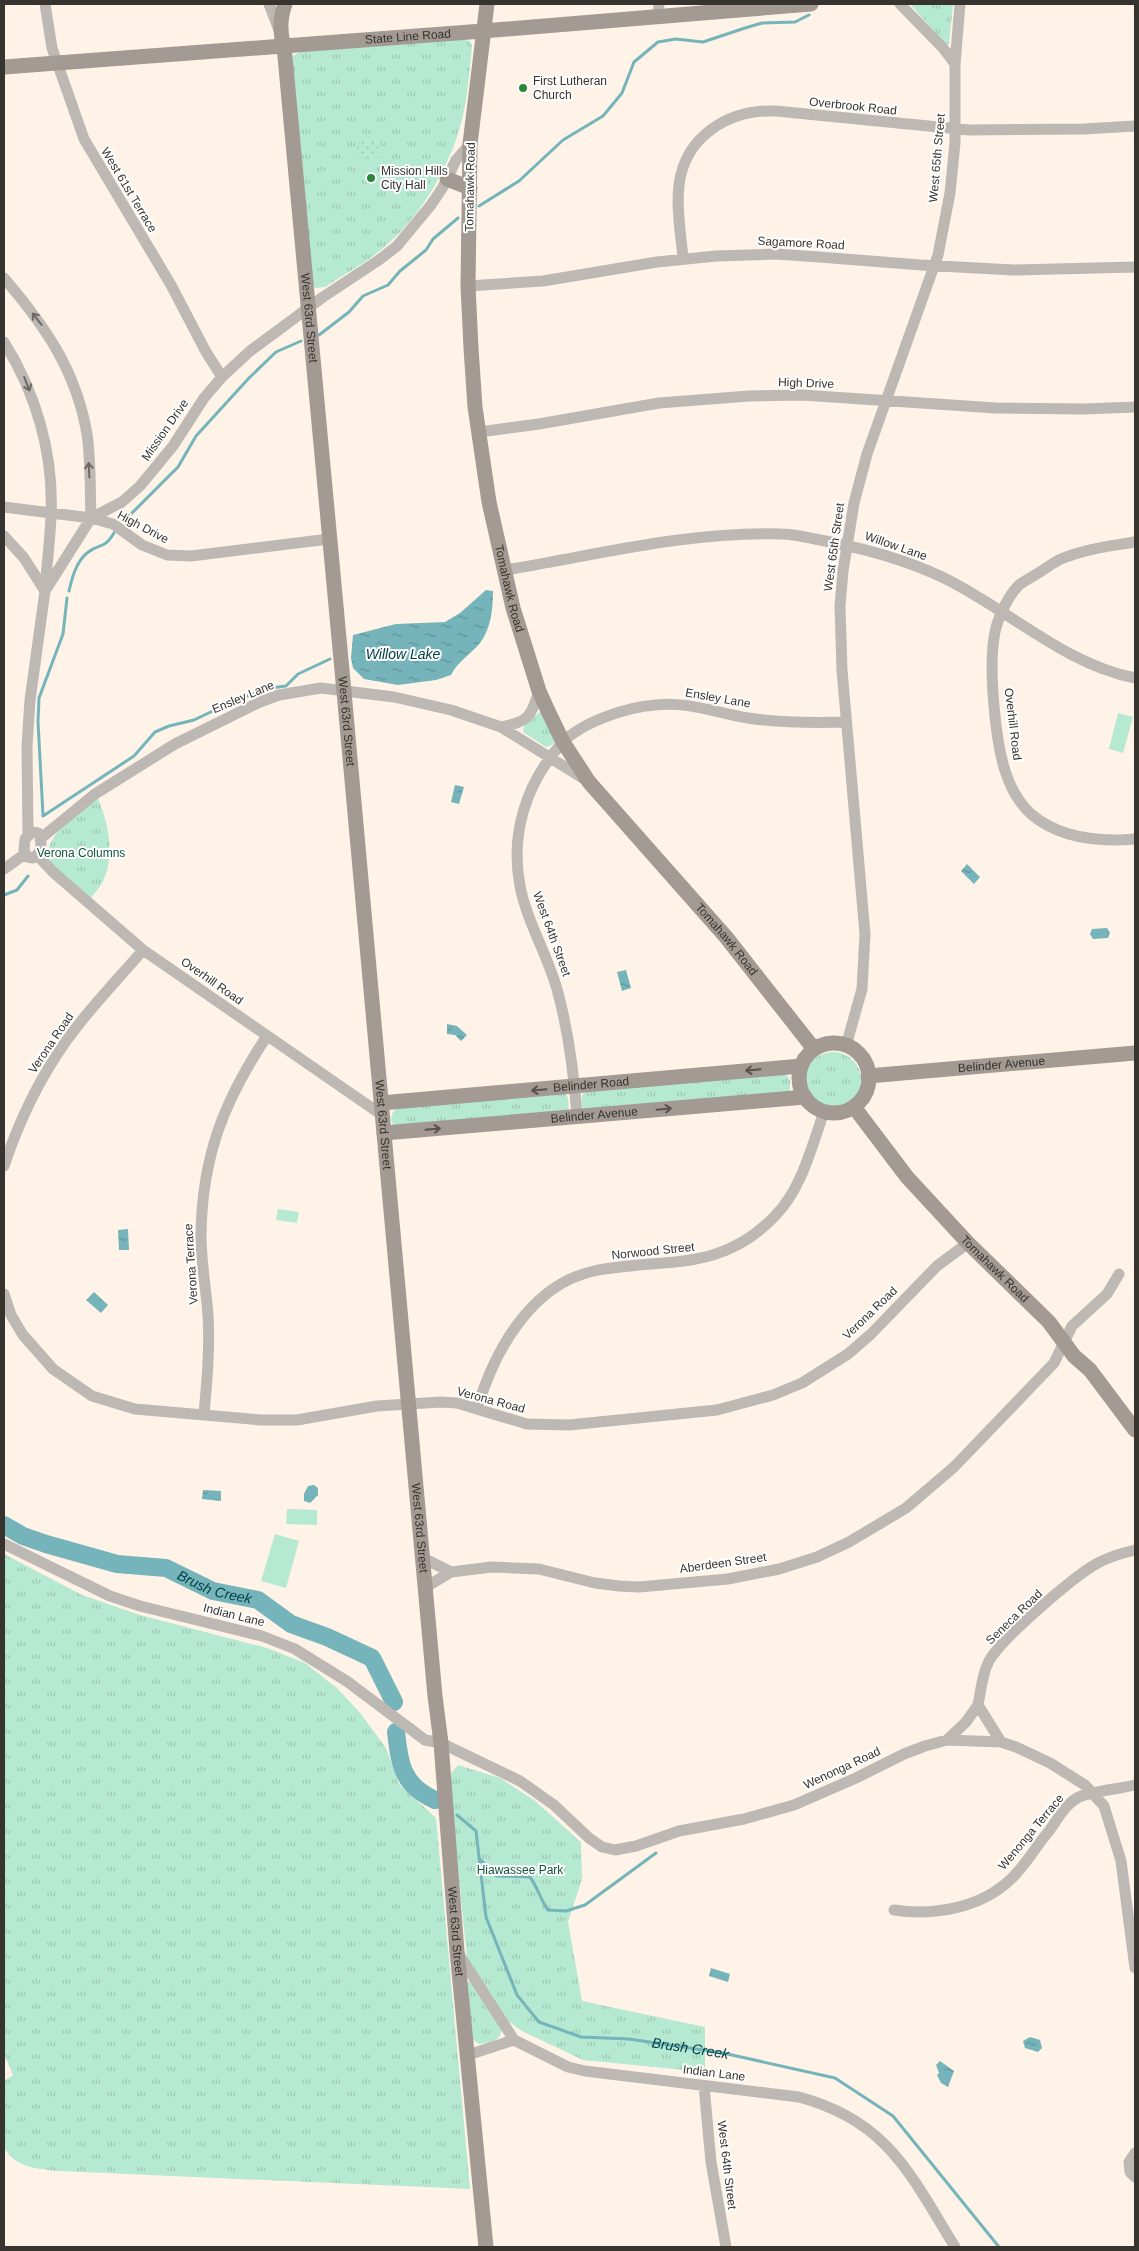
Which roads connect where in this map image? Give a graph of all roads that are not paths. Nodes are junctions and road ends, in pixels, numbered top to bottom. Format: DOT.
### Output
graph roads {
  1 [pos="45,4"];
  2 [pos="269,4"];
  3 [pos="285,4"];
  4 [pos="487,4"];
  5 [pos="811,4"];
  6 [pos="900,4"];
  7 [pos="960,4"];
  8 [pos="789,5"];
  9 [pos="658,10"];
  10 [pos="482,31"];
  11 [pos="282,41"];
  12 [pos="57,63"];
  13 [pos="954,64"];
  14 [pos="4,67"];
  15 [pos="1135,126"];
  16 [pos="956,129"];
  17 [pos="470,144"];
  18 [pos="447,179"];
  19 [pos="470,188"];
  20 [pos="684,258"];
  21 [pos="934,266"];
  22 [pos="1135,267"];
  23 [pos="4,278"];
  24 [pos="468,286"];
  25 [pos="308,309"];
  26 [pos="4,342"];
  27 [pos="222,377"];
  28 [pos="886,401"];
  29 [pos="1135,407"];
  30 [pos="479,432"];
  31 [pos="4,507"];
  32 [pos="51,514"];
  33 [pos="91,518"];
  34 [pos="4,536"];
  35 [pos="329,539"];
  36 [pos="1135,542"];
  37 [pos="847,545"];
  38 [pos="505,570"];
  39 [pos="44,591"];
  40 [pos="1002,611"];
  41 [pos="1135,678"];
  42 [pos="540,691"];
  43 [pos="344,692"];
  44 [pos="846,722"];
  45 [pos="501,727"];
  46 [pos="563,742"];
  47 [pos="552,758"];
  48 [pos="589,782"];
  49 [pos="28,835"];
  50 [pos="40,839"];
  51 [pos="1135,839"];
  52 [pos="25,854"];
  53 [pos="37,855"];
  54 [pos="4,869"];
  55 [pos="143,950"];
  56 [pos="267,1036"];
  57 [pos="846,1046"];
  58 [pos="814,1049"];
  59 [pos="1135,1054"];
  60 [pos="801,1066"];
  61 [pos="868,1076"];
  62 [pos="574,1087"];
  63 [pos="804,1097"];
  64 [pos="854,1107"];
  65 [pos="382,1109"];
  66 [pos="824,1112"];
  67 [pos="576,1116"];
  68 [pos="384,1133"];
  69 [pos="4,1166"];
  70 [pos="968,1242"];
  71 [pos="1119,1274"];
  72 [pos="4,1294"];
  73 [pos="1064,1343"];
  74 [pos="408,1404"];
  75 [pos="478,1409"];
  76 [pos="204,1414"];
  77 [pos="1135,1430"];
  78 [pos="4,1544"];
  79 [pos="1135,1550"];
  80 [pos="423,1558"];
  81 [pos="451,1572"];
  82 [pos="426,1587"];
  83 [pos="978,1705"];
  84 [pos="947,1740"];
  85 [pos="1001,1742"];
  86 [pos="441,1743"];
  87 [pos="1135,1785"];
  88 [pos="1093,1794"];
  89 [pos="894,1910"];
  90 [pos="458,1951"];
  91 [pos="1135,1968"];
  92 [pos="514,2040"];
  93 [pos="468,2056"];
  94 [pos="704,2086"];
  95 [pos="1135,2153"];
  96 [pos="1135,2177"];
  97 [pos="486,2247"];
  98 [pos="726,2247"];
  99 [pos="955,2247"];
  1 -- 12 [label="street, West 61st Terrace"];
  2 -- 11 [label="street"];
  3 -- 11 [label="main road, West 63rd Street"];
  4 -- 10 [label="main road, Tomahawk Road"];
  5 -- 8 [label="main road, State Line Road"];
  6 -- 13 [label="street"];
  7 -- 13 [label="street, West 65th Street"];
  8 -- 9 [label="main road, State Line Road"];
  9 -- 10 [label="main road, State Line Road"];
  10 -- 11 [label="main road, State Line Road"];
  10 -- 17 [label="main road, Tomahawk Road"];
  11 -- 12 [label="main road, State Line Road"];
  11 -- 25 [label="main road, West 63rd Street"];
  12 -- 14 [label="main road, State Line Road"];
  12 -- 27 [label="street, West 61st Terrace"];
  13 -- 16 [label="street, West 65th Street"];
  15 -- 16 [label="street, Overbrook Road"];
  16 -- 20 [label="street, Overbrook Road"];
  16 -- 21 [label="street, West 65th Street"];
  17 -- 18 [label="street, Mission Drive"];
  17 -- 19 [label="main road, Tomahawk Road"];
  18 -- 19 [label="main road"];
  18 -- 25 [label="street, Mission Drive"];
  19 -- 24 [label="main road, Tomahawk Road"];
  20 -- 21 [label="street, Sagamore Road"];
  20 -- 24 [label="street, Sagamore Road"];
  21 -- 22 [label="street, Sagamore Road"];
  21 -- 28 [label="street, West 65th Street"];
  33 -- 23 [label="street, one-way"];
  24 -- 30 [label="main road, Tomahawk Road"];
  25 -- 27 [label="street, Mission Drive"];
  25 -- 35 [label="main road, West 63rd Street"];
  26 -- 32 [label="street, one-way"];
  27 -- 33 [label="street, Mission Drive"];
  28 -- 29 [label="street, High Drive"];
  28 -- 30 [label="street, High Drive"];
  28 -- 37 [label="street, West 65th Street"];
  30 -- 38 [label="main road, Tomahawk Road"];
  31 -- 32 [label="street, High Drive"];
  32 -- 33 [label="street, High Drive"];
  32 -- 39 [label="street"];
  33 -- 35 [label="street, High Drive"];
  33 -- 39 [label="street, Mission Drive"];
  34 -- 39 [label="street"];
  35 -- 43 [label="main road, West 63rd Street"];
  36 -- 40 [label="street, Overhill Road"];
  37 -- 38 [label="street, Willow Lane"];
  37 -- 40 [label="street, Willow Lane"];
  37 -- 44 [label="street, West 65th Street"];
  38 -- 42 [label="main road, Tomahawk Road"];
  39 -- 49 [label="street, Mission Drive"];
  40 -- 41 [label="street, Willow Lane"];
  40 -- 51 [label="street, Overhill Road"];
  42 -- 45 [label="street"];
  42 -- 46 [label="main road, Tomahawk Road"];
  43 -- 45 [label="street, Ensley Lane"];
  43 -- 50 [label="street, Ensley Lane"];
  43 -- 65 [label="main road, West 63rd Street"];
  44 -- 46 [label="street, Ensley Lane"];
  44 -- 57 [label="street, West 65th Street"];
  45 -- 47 [label="street, Ensley Lane"];
  46 -- 47 [label="street, West 64th Street"];
  46 -- 48 [label="main road, Tomahawk Road"];
  47 -- 48 [label="street, Ensley Lane"];
  47 -- 62 [label="street, West 64th Street"];
  48 -- 58 [label="main road, Tomahawk Road"];
  49 -- 50 [label="street"];
  49 -- 52 [label="street"];
  50 -- 53 [label="street"];
  52 -- 53 [label="street"];
  52 -- 54 [label="street"];
  53 -- 55 [label="street, Overhill Road"];
  55 -- 56 [label="street, Overhill Road"];
  55 -- 69 [label="street, Verona Road"];
  56 -- 65 [label="street, Overhill Road"];
  56 -- 76 [label="street, Verona Terrace"];
  57 -- 58 [label="main road"];
  57 -- 61 [label="main road"];
  58 -- 60 [label="main road"];
  59 -- 61 [label="main road, Belinder Avenue"];
  60 -- 62 [label="main road, Belinder Road, one-way"];
  60 -- 63 [label="main road"];
  61 -- 64 [label="main road"];
  62 -- 65 [label="main road, Belinder Road, one-way"];
  62 -- 67 [label="street, West 64th Street"];
  63 -- 66 [label="main road"];
  67 -- 63 [label="main road, Belinder Avenue, one-way"];
  64 -- 66 [label="main road"];
  64 -- 70 [label="main road, Tomahawk Road"];
  65 -- 68 [label="main road, West 63rd Street"];
  66 -- 75 [label="street, Norwood Street"];
  68 -- 67 [label="main road, Belinder Avenue, one-way"];
  68 -- 74 [label="main road, West 63rd Street"];
  70 -- 73 [label="main road, Tomahawk Road"];
  70 -- 75 [label="street, Verona Road"];
  71 -- 73 [label="street, Aberdeen Street"];
  72 -- 76 [label="street, Verona Road"];
  73 -- 77 [label="main road, Tomahawk Road"];
  73 -- 81 [label="street, Aberdeen Street"];
  74 -- 75 [label="street, Verona Road"];
  74 -- 76 [label="street, Verona Road"];
  74 -- 80 [label="main road, West 63rd Street"];
  78 -- 86 [label="street, Indian Lane"];
  79 -- 83 [label="street, Seneca Road"];
  80 -- 81 [label="street"];
  80 -- 82 [label="main road, West 63rd Street"];
  81 -- 82 [label="street, Aberdeen Street"];
  82 -- 86 [label="main road, West 63rd Street"];
  83 -- 84 [label="street"];
  83 -- 85 [label="street"];
  84 -- 85 [label="street, Wenonga Road"];
  84 -- 86 [label="street, Wenonga Road"];
  85 -- 88 [label="street, Wenonga Road"];
  86 -- 90 [label="main road, West 63rd Street"];
  87 -- 88 [label="street, Wenonga Terrace"];
  88 -- 89 [label="street, Wenonga Terrace"];
  88 -- 91 [label="street, Wenonga Road"];
  90 -- 92 [label="street"];
  90 -- 93 [label="main road, West 63rd Street"];
  92 -- 93 [label="street"];
  92 -- 94 [label="street, Indian Lane"];
  93 -- 97 [label="main road, West 63rd Street"];
  94 -- 98 [label="street, West 64th Street"];
  94 -- 99 [label="street, Indian Lane"];
  95 -- 96 [label="street"];
}
